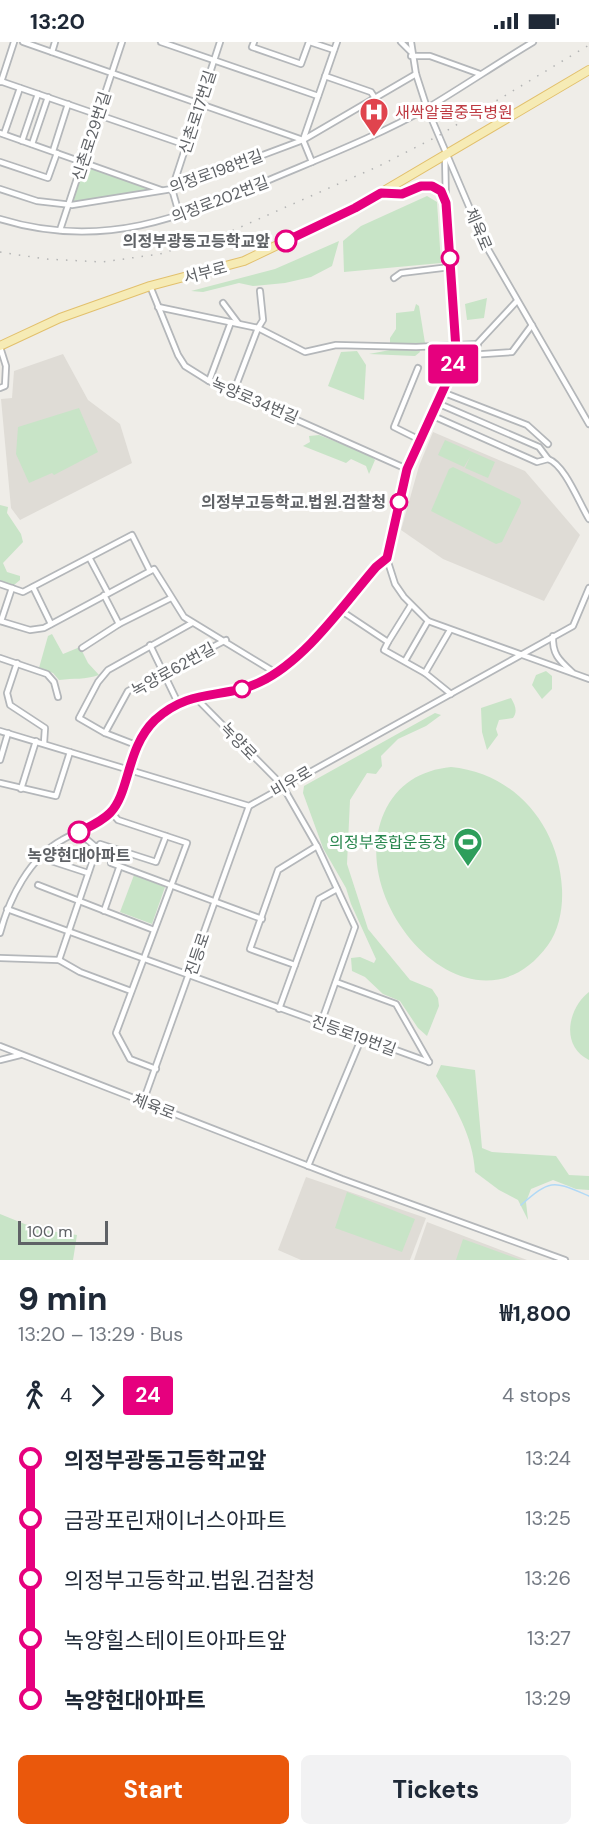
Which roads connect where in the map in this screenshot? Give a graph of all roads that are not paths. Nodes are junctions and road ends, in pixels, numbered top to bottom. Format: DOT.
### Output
graph roads {
  1 [pos="14,42"];
  2 [pos="23,42"];
  3 [pos="55,42"];
  4 [pos="122,42"];
  5 [pos="161,42"];
  6 [pos="220,42"];
  7 [pos="254,42"];
  8 [pos="309,42"];
  9 [pos="337,42"];
  10 [pos="401,42"];
  11 [pos="411,42"];
  12 [pos="533,42"];
  13 [pos="524,44"];
  14 [pos="334,50"];
  15 [pos="52,52"];
  16 [pos="411,54"];
  17 [pos="214,60"];
  18 [pos="589,70"];
  19 [pos="112,73"];
  20 [pos="416,74"];
  21 [pos="480,74"];
  22 [pos="325,76"];
  23 [pos="0,82"];
  24 [pos="20,88"];
  25 [pos="38,94"];
  26 [pos="318,96"];
  27 [pos="48,97"];
  28 [pos="375,98"];
  29 [pos="68,104"];
  30 [pos="200,104"];
  31 [pos="427,108"];
  32 [pos="98,115"];
  33 [pos="2,134"];
  34 [pos="303,140"];
  35 [pos="22,141"];
  36 [pos="32,144"];
  37 [pos="186,145"];
  38 [pos="55,152"];
  39 [pos="445,153"];
  40 [pos="0,162"];
  41 [pos="83,162"];
  42 [pos="312,162"];
  43 [pos="0,189"];
  44 [pos="172,189"];
  45 [pos="162,191"];
  46 [pos="381,193"];
  47 [pos="446,203"];
  48 [pos="69,204"];
  49 [pos="180,217"];
  50 [pos="0,219"];
  51 [pos="60,230"];
  52 [pos="450,267"];
  53 [pos="394,278"];
  54 [pos="150,286"];
  55 [pos="260,291"];
  56 [pos="516,302"];
  57 [pos="223,303"];
  58 [pos="159,308"];
  59 [pos="231,322"];
  60 [pos="238,323"];
  61 [pos="532,325"];
  62 [pos="258,328"];
  63 [pos="478,344"];
  64 [pos="456,346"];
  65 [pos="0,347"];
  66 [pos="469,355"];
  67 [pos="418,368"];
  68 [pos="451,372"];
  69 [pos="209,381"];
  70 [pos="0,388"];
  71 [pos="234,391"];
  72 [pos="442,392"];
  73 [pos="437,403"];
  74 [pos="431,415"];
  75 [pos="589,424"];
  76 [pos="420,440"];
  77 [pos="548,444"];
  78 [pos="548,459"];
  79 [pos="407,469"];
  80 [pos="589,519"];
  81 [pos="387,558"];
  82 [pos="90,559"];
  83 [pos="150,571"];
  84 [pos="0,584"];
  85 [pos="33,587"];
  86 [pos="12,588"];
  87 [pos="589,588"];
  88 [pos="106,594"];
  89 [pos="171,597"];
  90 [pos="411,604"];
  91 [pos="340,610"];
  92 [pos="1,621"];
  93 [pos="428,621"];
  94 [pos="192,623"];
  95 [pos="51,624"];
  96 [pos="119,624"];
  97 [pos="450,630"];
  98 [pos="553,636"];
  99 [pos="226,640"];
  100 [pos="388,642"];
  101 [pos="150,645"];
  102 [pos="82,648"];
  103 [pos="521,654"];
  104 [pos="0,658"];
  105 [pos="405,662"];
  106 [pos="17,663"];
  107 [pos="164,672"];
  108 [pos="276,673"];
  109 [pos="425,673"];
  110 [pos="574,674"];
  111 [pos="589,679"];
  112 [pos="0,691"];
  113 [pos="7,693"];
  114 [pos="451,694"];
  115 [pos="58,696"];
  116 [pos="195,697"];
  117 [pos="178,703"];
  118 [pos="0,730"];
  119 [pos="8,733"];
  120 [pos="105,733"];
  121 [pos="36,741"];
  122 [pos="45,743"];
  123 [pos="136,746"];
  124 [pos="70,752"];
  125 [pos="0,760"];
  126 [pos="128,769"];
  127 [pos="0,783"];
  128 [pos="282,785"];
  129 [pos="21,789"];
  130 [pos="249,806"];
  131 [pos="111,812"];
  132 [pos="78,832"];
  133 [pos="166,836"];
  134 [pos="317,846"];
  135 [pos="97,848"];
  136 [pos="39,857"];
  137 [pos="111,863"];
  138 [pos="119,868"];
  139 [pos="88,873"];
  140 [pos="170,884"];
  141 [pos="38,885"];
  142 [pos="337,890"];
  143 [pos="79,902"];
  144 [pos="215,902"];
  145 [pos="7,909"];
  146 [pos="104,911"];
  147 [pos="262,918"];
  148 [pos="154,930"];
  149 [pos="70,931"];
  150 [pos="0,933"];
  151 [pos="0,958"];
  152 [pos="144,958"];
  153 [pos="59,960"];
  154 [pos="296,964"];
  155 [pos="190,975"];
  156 [pos="336,982"];
  157 [pos="131,991"];
  158 [pos="279,1009"];
  159 [pos="321,1023"];
  160 [pos="362,1036"];
  161 [pos="0,1046"];
  162 [pos="22,1055"];
  163 [pos="0,1060"];
  164 [pos="156,1069"];
  165 [pos="143,1102"];
  166 [pos="308,1166"];
  167 [pos="565,1260"];
  1 -- 23 [label="street"];
  2 -- 15 [label="street"];
  3 -- 15 [label="street"];
  4 -- 19 [label="street, 신촌로29번길"];
  5 -- 17 [label="street"];
  6 -- 17 [label="street, 신촌로17번길"];
  7 -- 8 [label="street"];
  8 -- 14 [label="street"];
  9 -- 14 [label="street"];
  10 -- 16 [label="street"];
  11 -- 16 [label="street"];
  12 -- 13 [label="street, 의정로202번길"];
  13 -- 21 [label="street, 의정로202번길"];
  14 -- 22 [label="street"];
  15 -- 19 [label="street"];
  16 -- 20 [label="street, 체육로"];
  16 -- 21 [label="street"];
  17 -- 26 [label="street"];
  17 -- 30 [label="street, 신촌로17번길"];
  18 -- 39 [label="main road, 서부로"];
  19 -- 30 [label="street"];
  19 -- 32 [label="street, 신촌로29번길"];
  20 -- 28 [label="street, 의정로198번길"];
  20 -- 31 [label="street, 체육로"];
  21 -- 31 [label="street, 의정로202번길"];
  22 -- 26 [label="street"];
  22 -- 28 [label="street"];
  23 -- 24 [label="street"];
  24 -- 25 [label="street"];
  24 -- 33 [label="street"];
  25 -- 27 [label="street"];
  25 -- 35 [label="street"];
  26 -- 34 [label="street"];
  27 -- 29 [label="street"];
  27 -- 36 [label="street"];
  28 -- 34 [label="street, 의정로198번길"];
  29 -- 32 [label="street"];
  29 -- 38 [label="street"];
  30 -- 34 [label="street"];
  30 -- 37 [label="street, 신촌로17번길"];
  31 -- 39 [label="street, 체육로"];
  31 -- 42 [label="street, 의정로202번길"];
  32 -- 37 [label="street"];
  32 -- 41 [label="street, 신촌로29번길"];
  33 -- 35 [label="street"];
  34 -- 42 [label="street"];
  34 -- 44 [label="street, 의정로198번길"];
  35 -- 36 [label="street"];
  36 -- 38 [label="street"];
  37 -- 44 [label="street, 신촌로17번길"];
  38 -- 40 [label="street"];
  38 -- 41 [label="street"];
  39 -- 46 [label="main road, 서부로"];
  39 -- 47 [label="street"];
  39 -- 56 [label="street, 체육로"];
  41 -- 45 [label="street"];
  41 -- 48 [label="street, 신촌로29번길"];
  42 -- 49 [label="street, 의정로202번길"];
  43 -- 48 [label="street, 의정로198번길"];
  44 -- 45 [label="street, 의정로198번길"];
  44 -- 49 [label="street"];
  45 -- 48 [label="street, 의정로198번길"];
  46 -- 47 [label="main road"];
  46 -- 54 [label="main road, 서부로"];
  47 -- 52 [label="street"];
  48 -- 51 [label="street, 신촌로29번길"];
  49 -- 51 [label="street, 의정로202번길"];
  50 -- 51 [label="street, 의정로202번길"];
  52 -- 53 [label="street"];
  52 -- 64 [label="street"];
  54 -- 58 [label="street, 녹양로34번길"];
  54 -- 65 [label="main road, 서부로"];
  55 -- 62 [label="street"];
  56 -- 61 [label="street, 체육로"];
  56 -- 63 [label="street"];
  57 -- 60 [label="street"];
  58 -- 59 [label="street"];
  58 -- 69 [label="street, 녹양로34번길"];
  59 -- 60 [label="street"];
  59 -- 69 [label="street"];
  60 -- 62 [label="street"];
  61 -- 66 [label="street"];
  61 -- 75 [label="street, 체육로"];
  62 -- 64 [label="street"];
  62 -- 71 [label="street"];
  63 -- 64 [label="street"];
  63 -- 66 [label="street"];
  64 -- 68 [label="street"];
  65 -- 70 [label="street"];
  66 -- 68 [label="street"];
  67 -- 76 [label="street"];
  68 -- 72 [label="street"];
  69 -- 71 [label="street, 녹양로34번길"];
  71 -- 79 [label="street, 녹양로34번길"];
  72 -- 73 [label="street"];
  72 -- 77 [label="street"];
  73 -- 74 [label="street"];
  73 -- 78 [label="street"];
  74 -- 76 [label="street"];
  74 -- 78 [label="street"];
  76 -- 79 [label="street"];
  78 -- 80 [label="street"];
  79 -- 81 [label="street"];
  81 -- 90 [label="street"];
  81 -- 91 [label="street"];
  82 -- 83 [label="street, 녹양로62번길"];
  82 -- 85 [label="street, 녹양로62번길"];
  82 -- 88 [label="street"];
  83 -- 88 [label="street"];
  83 -- 89 [label="street, 녹양로62번길"];
  84 -- 86 [label="street, 녹양로62번길"];
  85 -- 86 [label="street, 녹양로62번길"];
  85 -- 95 [label="street"];
  86 -- 92 [label="street"];
  87 -- 98 [label="street"];
  88 -- 95 [label="street"];
  88 -- 96 [label="street"];
  89 -- 94 [label="street, 녹양로62번길"];
  89 -- 96 [label="street"];
  90 -- 93 [label="street"];
  90 -- 100 [label="street"];
  91 -- 100 [label="street"];
  91 -- 108 [label="street"];
  92 -- 95 [label="street"];
  93 -- 97 [label="street"];
  93 -- 105 [label="street"];
  94 -- 99 [label="street, 녹양로62번길"];
  94 -- 101 [label="street, 녹양로62번길"];
  96 -- 102 [label="street"];
  97 -- 103 [label="street"];
  97 -- 109 [label="street"];
  98 -- 103 [label="street"];
  98 -- 110 [label="street"];
  99 -- 107 [label="street, 녹양로62번길"];
  99 -- 108 [label="street, 녹양로62번길"];
  100 -- 105 [label="street"];
  101 -- 107 [label="street"];
  101 -- 120 [label="street, 녹양로62번길"];
  103 -- 110 [label="street"];
  103 -- 114 [label="street, 비우로"];
  104 -- 106 [label="street"];
  105 -- 109 [label="street"];
  106 -- 113 [label="street"];
  106 -- 115 [label="street"];
  107 -- 117 [label="street"];
  107 -- 120 [label="street, 녹양로62번길"];
  108 -- 116 [label="street"];
  109 -- 114 [label="street"];
  110 -- 111 [label="street"];
  112 -- 113 [label="street"];
  113 -- 122 [label="street"];
  114 -- 128 [label="street, 비우로"];
  116 -- 117 [label="street"];
  116 -- 128 [label="street, 녹양로"];
  117 -- 123 [label="street"];
  118 -- 119 [label="street"];
  119 -- 121 [label="street"];
  119 -- 125 [label="street"];
  120 -- 123 [label="street, 녹양로62번길"];
  121 -- 122 [label="street"];
  121 -- 129 [label="street"];
  122 -- 124 [label="street"];
  123 -- 126 [label="street"];
  124 -- 126 [label="street"];
  124 -- 129 [label="street"];
  126 -- 130 [label="street"];
  126 -- 131 [label="street"];
  127 -- 129 [label="street"];
  128 -- 130 [label="street, 비우로"];
  128 -- 134 [label="street, 녹양로"];
  130 -- 144 [label="street, 진등로"];
  131 -- 132 [label="street"];
  131 -- 133 [label="street"];
  132 -- 135 [label="street"];
  132 -- 136 [label="street"];
  133 -- 135 [label="street"];
  133 -- 140 [label="street"];
  134 -- 142 [label="street, 녹양로"];
  134 -- 147 [label="street"];
  135 -- 139 [label="street"];
  136 -- 139 [label="street"];
  136 -- 145 [label="street"];
  137 -- 138 [label="street"];
  138 -- 140 [label="street"];
  138 -- 146 [label="street"];
  139 -- 143 [label="street"];
  140 -- 144 [label="street"];
  140 -- 148 [label="street"];
  141 -- 143 [label="street"];
  142 -- 154 [label="street"];
  142 -- 156 [label="street, 녹양로"];
  143 -- 146 [label="street"];
  143 -- 149 [label="street"];
  144 -- 147 [label="street"];
  144 -- 155 [label="street, 진등로"];
  145 -- 149 [label="street, 진등로19번길"];
  145 -- 150 [label="street"];
  146 -- 148 [label="street"];
  147 -- 154 [label="street"];
  148 -- 152 [label="street"];
  149 -- 152 [label="street, 진등로19번길"];
  149 -- 153 [label="street"];
  151 -- 153 [label="street"];
  152 -- 155 [label="street, 진등로19번길"];
  152 -- 157 [label="street"];
  153 -- 157 [label="street"];
  154 -- 158 [label="street"];
  155 -- 158 [label="street, 진등로19번길"];
  155 -- 164 [label="street, 진등로"];
  156 -- 159 [label="street, 녹양로"];
  156 -- 160 [label="street, 진등로19번길"];
  157 -- 164 [label="street"];
  158 -- 159 [label="street, 진등로19번길"];
  159 -- 160 [label="street, 진등로19번길"];
  160 -- 166 [label="street"];
  161 -- 162 [label="street, 체육로"];
  162 -- 163 [label="street"];
  162 -- 165 [label="street, 체육로"];
  164 -- 165 [label="street, 진등로"];
  165 -- 166 [label="street, 체육로"];
  166 -- 167 [label="street, 체육로"];
}
